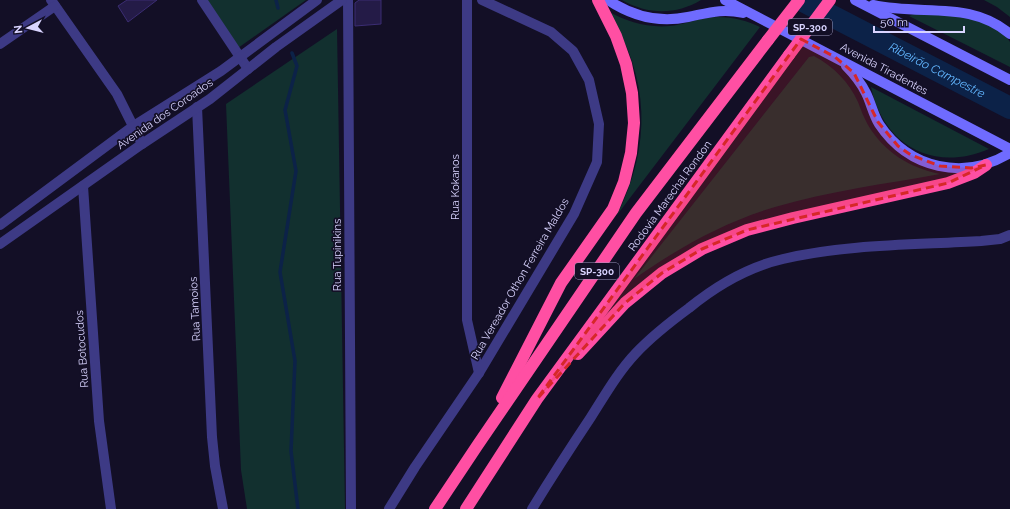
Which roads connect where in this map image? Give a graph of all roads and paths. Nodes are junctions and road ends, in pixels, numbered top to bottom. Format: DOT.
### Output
graph roads {
  1 [pos="202,0"];
  2 [pos="317,0"];
  3 [pos="342,0"];
  4 [pos="348,0"];
  5 [pos="467,0"];
  6 [pos="482,0"];
  7 [pos="598,0"];
  8 [pos="608,0"];
  9 [pos="725,0"];
  10 [pos="799,0"];
  11 [pos="830,0"];
  12 [pos="858,1"];
  13 [pos="53,3"];
  14 [pos="755,16"];
  15 [pos="1010,34"];
  16 [pos="0,44"];
  17 [pos="240,57"];
  18 [pos="835,57"];
  19 [pos="248,69"];
  20 [pos="1010,80"];
  21 [pos="197,108"];
  22 [pos="132,127"];
  23 [pos="142,144"];
  24 [pos="1010,149"];
  25 [pos="1010,153"];
  26 [pos="986,164"];
  27 [pos="83,186"];
  28 [pos="0,225"];
  29 [pos="1010,235"];
  30 [pos="0,244"];
  31 [pos="478,373"];
  32 [pos="537,399"];
  33 [pos="477,446"];
  34 [pos="111,509"];
  35 [pos="223,509"];
  36 [pos="351,509"];
  37 [pos="389,509"];
  38 [pos="436,509"];
  39 [pos="466,509"];
  40 [pos="532,509"];
  1 -- 17 [label="street"];
  2 -- 17 [label="street, Avenida dos Coroados"];
  3 -- 19 [label="street, Avenida dos Coroados"];
  4 -- 36 [label="street, Rua Tupinikins"];
  5 -- 31 [label="street, Rua Kokanos"];
  6 -- 31 [label="street, Rua Vereador Othon Ferreira Maldos"];
  7 -- 33 [label="highway"];
  8 -- 14 [label="main road"];
  9 -- 14 [label="main road, Avenida Tiradentes"];
  10 -- 33 [label="highway, Rodovia Marechal Rondon / SP-300, bridge"];
  11 -- 32 [label="highway, Rodovia Marechal Rondon / SP-300, bridge"];
  12 -- 15 [label="main road"];
  12 -- 20 [label="main road"];
  13 -- 16 [label="street"];
  13 -- 22 [label="street"];
  14 -- 18 [label="main road, Avenida Tiradentes"];
  17 -- 19 [label="street"];
  17 -- 22 [label="street, Avenida dos Coroados"];
  18 -- 24 [label="main road, Avenida Tiradentes"];
  18 -- 26 [label="main road"];
  19 -- 21 [label="street, Avenida dos Coroados"];
  21 -- 23 [label="street, Avenida dos Coroados"];
  21 -- 35 [label="street, Rua Tamoios"];
  22 -- 23 [label="street"];
  22 -- 28 [label="street, Avenida dos Coroados"];
  23 -- 27 [label="street, Avenida dos Coroados"];
  25 -- 26 [label="main road"];
  26 -- 32 [label="highway"];
  27 -- 30 [label="street, Avenida dos Coroados"];
  27 -- 34 [label="street, Rua Botocudos"];
  29 -- 40 [label="street"];
  31 -- 37 [label="street, Rua Vereador Othon Ferreira Maldos"];
  32 -- 39 [label="highway, Rodovia Marechal Rondon / SP-300"];
  33 -- 38 [label="highway, Rodovia Marechal Rondon / SP-300"];
}
